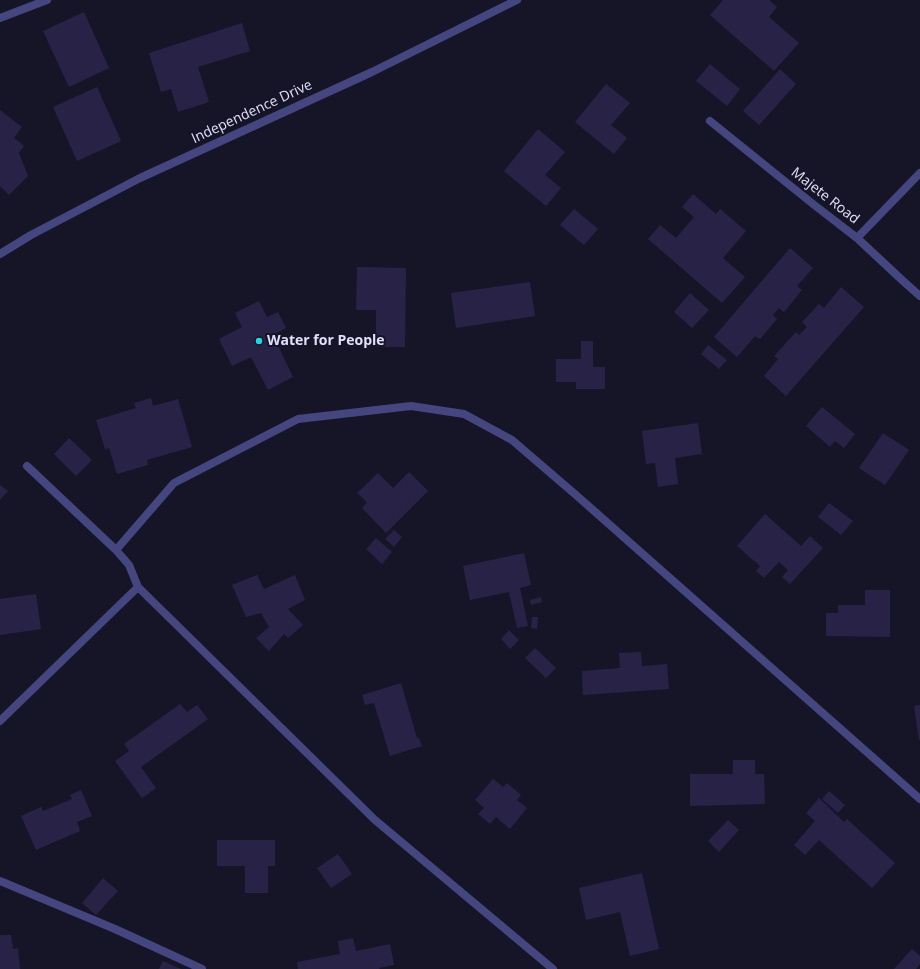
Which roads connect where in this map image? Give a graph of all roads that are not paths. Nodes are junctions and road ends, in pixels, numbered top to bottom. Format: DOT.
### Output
graph roads {
  1 [pos="47,0"];
  2 [pos="517,0"];
  3 [pos="0,18"];
  4 [pos="710,121"];
  5 [pos="920,173"];
  6 [pos="857,238"];
  7 [pos="0,254"];
  8 [pos="920,296"];
  9 [pos="26,466"];
  10 [pos="116,550"];
  11 [pos="138,587"];
  12 [pos="0,721"];
  13 [pos="920,799"];
  14 [pos="0,881"];
  15 [pos="202,969"];
  16 [pos="553,969"];
  1 -- 3 [label="street"];
  2 -- 7 [label="street, Independence Drive"];
  4 -- 6 [label="street, Majete Road"];
  5 -- 6 [label="street"];
  6 -- 8 [label="street, Majete Road"];
  9 -- 10 [label="street"];
  10 -- 11 [label="street"];
  10 -- 13 [label="street"];
  11 -- 12 [label="street"];
  11 -- 16 [label="street"];
  14 -- 15 [label="street"];
}
